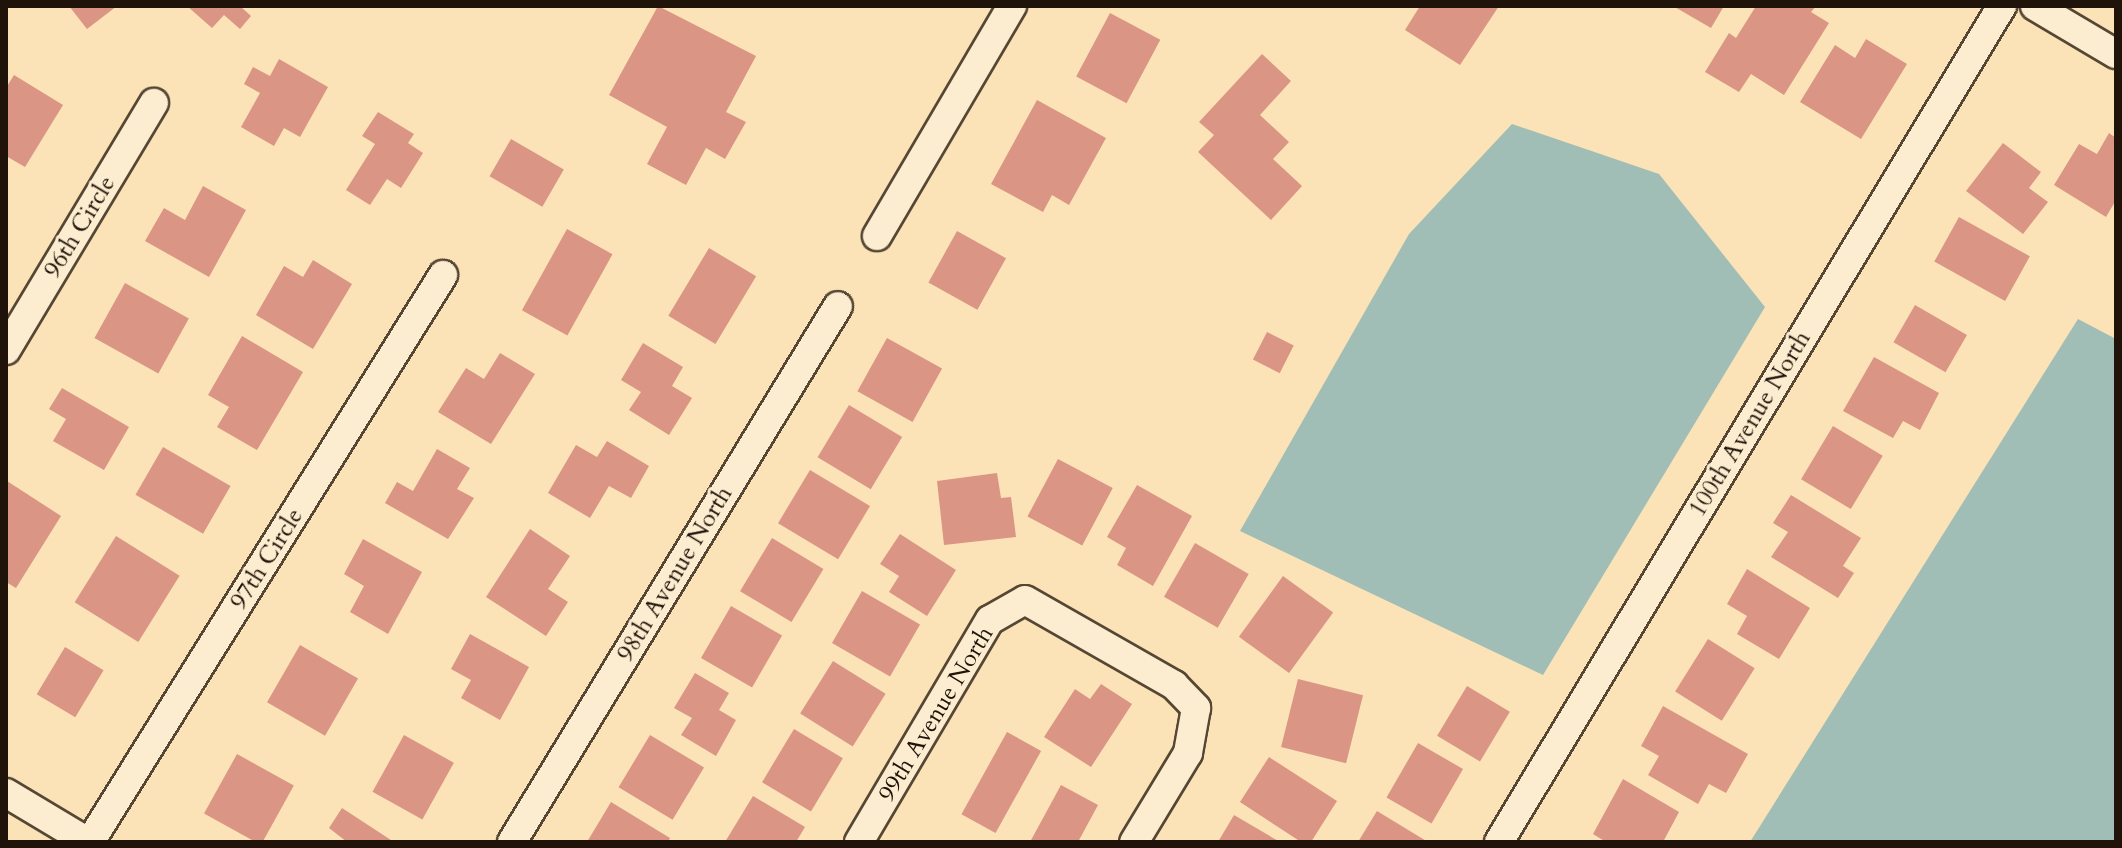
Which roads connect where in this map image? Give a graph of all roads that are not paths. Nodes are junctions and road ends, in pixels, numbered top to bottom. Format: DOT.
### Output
graph roads {
  1 [pos="1012,6"];
  2 [pos="2002,6"];
  3 [pos="2035,6"];
  4 [pos="2116,54"];
  5 [pos="154,103"];
  6 [pos="877,236"];
  7 [pos="443,275"];
  8 [pos="838,306"];
  9 [pos="6,350"];
  10 [pos="6,793"];
  11 [pos="89,842"];
  12 [pos="512,842"];
  13 [pos="859,842"];
  14 [pos="1134,842"];
  15 [pos="1499,842"];
  1 -- 6 [label="street"];
  2 -- 15 [label="street, 100th Avenue North"];
  3 -- 4 [label="street"];
  5 -- 9 [label="street, 96th Circle"];
  7 -- 11 [label="street, 97th Circle"];
  8 -- 12 [label="street, 98th Avenue North"];
  10 -- 11 [label="street"];
  13 -- 14 [label="street, 99th Avenue North"];
}
